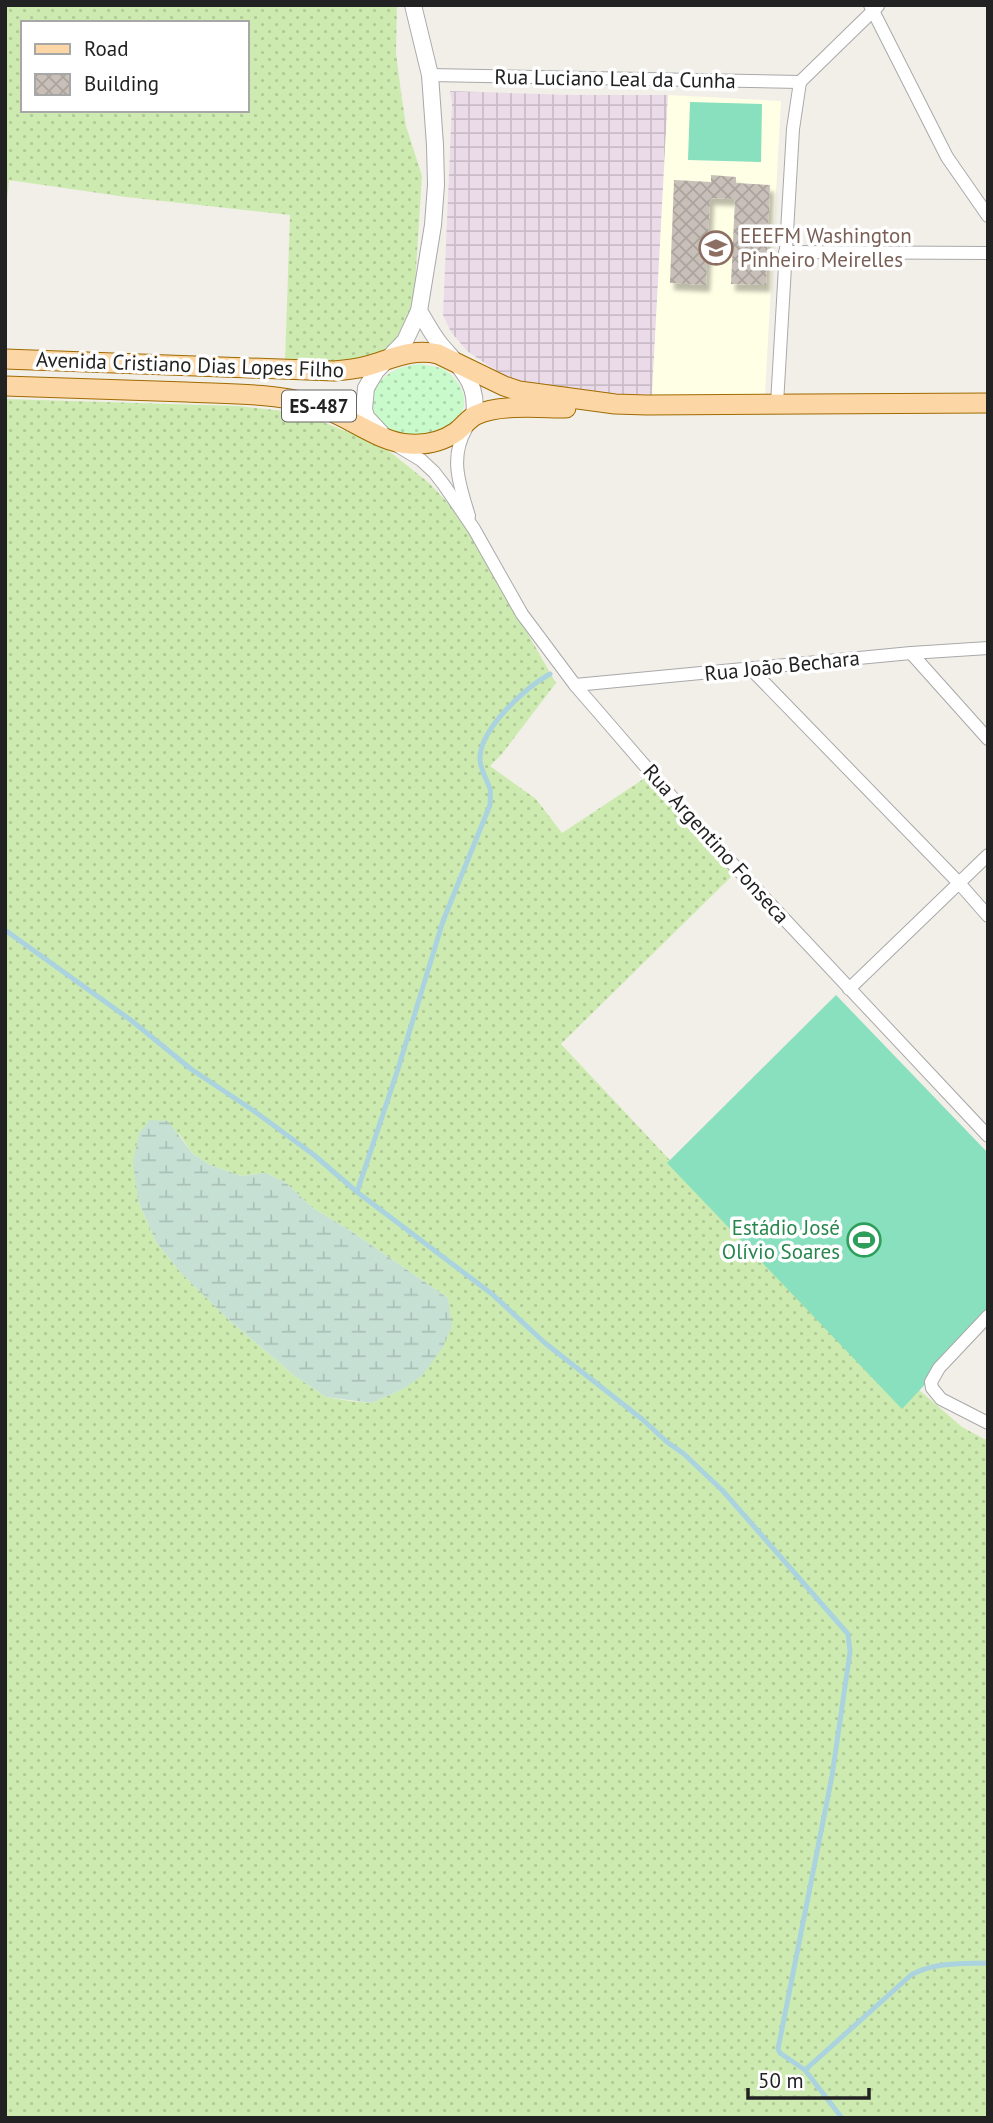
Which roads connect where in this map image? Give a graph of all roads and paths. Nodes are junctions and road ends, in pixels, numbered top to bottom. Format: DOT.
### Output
graph roads {
  1 [pos="413,5"];
  2 [pos="874,7"];
  3 [pos="430,75"];
  4 [pos="800,82"];
  5 [pos="988,216"];
  6 [pos="785,252"];
  7 [pos="988,253"];
  8 [pos="419,311"];
  9 [pos="390,358"];
  10 [pos="5,359"];
  11 [pos="458,364"];
  12 [pos="5,386"];
  13 [pos="988,403"];
  14 [pos="615,404"];
  15 [pos="777,404"];
  16 [pos="474,416"];
  17 [pos="393,443"];
  18 [pos="474,529"];
  19 [pos="988,648"];
  20 [pos="911,653"];
  21 [pos="751,669"];
  22 [pos="575,685"];
  23 [pos="988,739"];
  24 [pos="988,855"];
  25 [pos="959,883"];
  26 [pos="988,916"];
  27 [pos="849,989"];
  28 [pos="985,1128"];
  29 [pos="988,1316"];
  30 [pos="988,1423"];
  1 -- 3 [label="street"];
  2 -- 4 [label="street"];
  2 -- 5 [label="street"];
  3 -- 4 [label="street, Rua Luciano Leal da Cunha"];
  3 -- 8 [label="street"];
  4 -- 6 [label="street"];
  6 -- 7 [label="street"];
  6 -- 15 [label="street"];
  8 -- 9 [label="street"];
  8 -- 11 [label="street"];
  9 -- 10 [label="main road, Avenida Cristiano Dias Lopes Filho / ES-487"];
  9 -- 11 [label="main road, Avenida Cristiano Dias Lopes Filho / ES-487"];
  9 -- 17 [label="street"];
  11 -- 14 [label="main road, Avenida Cristiano Dias Lopes Filho / ES-487"];
  11 -- 16 [label="street"];
  12 -- 17 [label="main road, Avenida Cristiano Dias Lopes Filho / ES-487"];
  13 -- 15 [label="main road, ES-487"];
  14 -- 15 [label="main road, ES-487"];
  14 -- 16 [label="main road, Avenida Cristiano Dias Lopes Filho / ES-487"];
  16 -- 17 [label="main road, Avenida Cristiano Dias Lopes Filho / ES-487"];
  16 -- 18 [label="street"];
  17 -- 18 [label="street"];
  18 -- 22 [label="street, Rua Argentino Fonseca"];
  19 -- 20 [label="street, Rua João Bechara"];
  20 -- 21 [label="street, Rua João Bechara"];
  20 -- 23 [label="street"];
  21 -- 22 [label="street, Rua João Bechara"];
  21 -- 25 [label="street"];
  22 -- 27 [label="street, Rua Argentino Fonseca"];
  24 -- 25 [label="street"];
  25 -- 26 [label="street"];
  25 -- 27 [label="street"];
  27 -- 28 [label="street, Rua Argentino Fonseca"];
  29 -- 30 [label="street"];
}
